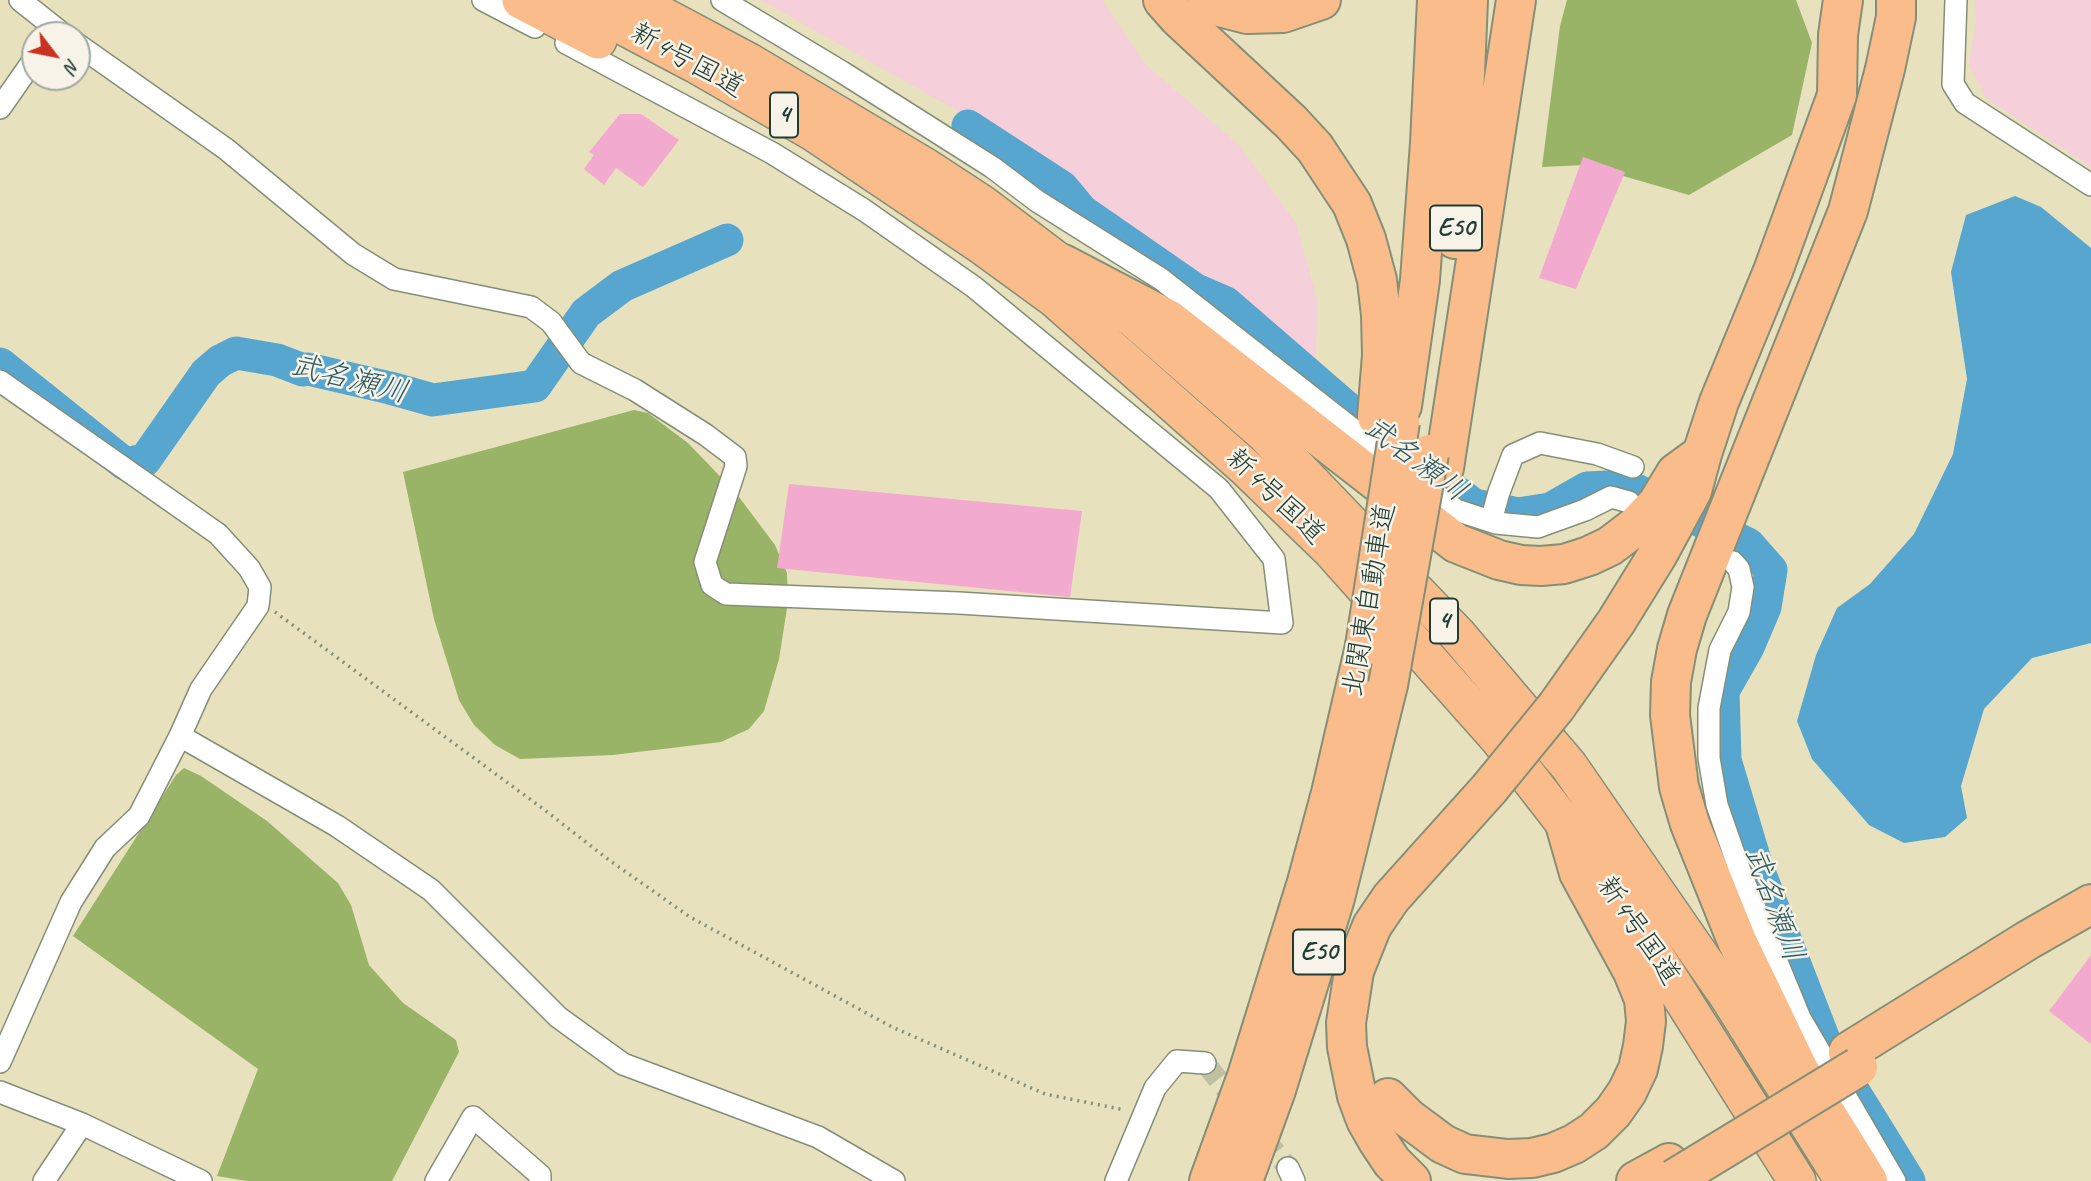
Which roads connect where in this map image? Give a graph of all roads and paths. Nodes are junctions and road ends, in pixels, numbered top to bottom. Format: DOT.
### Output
graph roads {
  1 [pos="20,0"];
  2 [pos="484,0"];
  3 [pos="521,0"];
  4 [pos="574,0"];
  5 [pos="633,0"];
  6 [pos="684,0"];
  7 [pos="722,0"];
  8 [pos="1163,0"];
  9 [pos="1208,0"];
  10 [pos="1321,0"];
  11 [pos="1437,0"];
  12 [pos="1468,0"];
  13 [pos="1516,0"];
  14 [pos="1868,0"];
  15 [pos="1896,0"];
  16 [pos="1956,0"];
  17 [pos="1835,12"];
  18 [pos="43,21"];
  19 [pos="91,54"];
  20 [pos="1885,69"];
  21 [pos="21,78"];
  22 [pos="0,108"];
  23 [pos="927,168"];
  24 [pos="2091,186"];
  25 [pos="984,247"];
  26 [pos="1063,264"];
  27 [pos="1135,369"];
  28 [pos="0,381"];
  29 [pos="1108,397"];
  30 [pos="1389,419"];
  31 [pos="1702,454"];
  32 [pos="1748,460"];
  33 [pos="1436,461"];
  34 [pos="1633,467"];
  35 [pos="1629,502"];
  36 [pos="1491,521"];
  37 [pos="1733,562"];
  38 [pos="260,601"];
  39 [pos="1562,715"];
  40 [pos="180,736"];
  41 [pos="1495,796"];
  42 [pos="1565,824"];
  43 [pos="2091,905"];
  44 [pos="2091,926"];
  45 [pos="1853,1060"];
  46 [pos="0,1062"];
  47 [pos="1205,1063"];
  48 [pos="0,1092"];
  49 [pos="1388,1098"];
  50 [pos="1143,1114"];
  51 [pos="82,1124"];
  52 [pos="1401,1171"];
  53 [pos="1671,1175"];
  54 [pos="44,1181"];
  55 [pos="201,1181"];
  56 [pos="436,1181"];
  57 [pos="540,1181"];
  58 [pos="894,1181"];
  59 [pos="1116,1181"];
  60 [pos="1209,1181"];
  61 [pos="1243,1181"];
  62 [pos="1427,1181"];
  63 [pos="1463,1181"];
  64 [pos="1636,1181"];
  65 [pos="1797,1181"];
  66 [pos="1844,1181"];
  67 [pos="1868,1181"];
  68 [pos="1895,1181"];
  1 -- 18 [label="street"];
  2 -- 29 [label="street"];
  3 -- 25 [label="highway"];
  4 -- 25 [label="highway, 新4号国道 / 4"];
  5 -- 23 [label="highway, 新4号国道 / 4"];
  6 -- 23 [label="highway"];
  7 -- 36 [label="street"];
  8 -- 30 [label="highway"];
  9 -- 10 [label="highway"];
  11 -- 30 [label="highway, E50"];
  12 -- 33 [label="highway, 北関東自動車道 / E50"];
  13 -- 33 [label="highway"];
  14 -- 20 [label="highway"];
  15 -- 20 [label="highway"];
  16 -- 24 [label="street"];
  17 -- 31 [label="highway"];
  19 -- 29 [label="street"];
  20 -- 32 [label="highway"];
  21 -- 22 [label="street"];
  23 -- 26 [label="highway, 新4号国道 / 4"];
  25 -- 27 [label="highway, 新4号国道 / 4"];
  26 -- 31 [label="highway"];
  26 -- 66 [label="highway, 新4号国道 / 4"];
  27 -- 29 [label="street"];
  27 -- 42 [label="highway, 新4号国道 / 4"];
  28 -- 38 [label="street"];
  30 -- 60 [label="highway, E50"];
  31 -- 39 [label="highway"];
  32 -- 39 [label="highway"];
  32 -- 67 [label="highway"];
  33 -- 61 [label="highway, 北関東自動車道 / E50, bridge"];
  34 -- 36 [label="street"];
  35 -- 36 [label="street"];
  37 -- 68 [label="street"];
  38 -- 40 [label="street"];
  38 -- 50 [label="path"];
  39 -- 41 [label="highway"];
  40 -- 46 [label="street"];
  40 -- 58 [label="street"];
  41 -- 49 [label="highway"];
  41 -- 52 [label="highway"];
  42 -- 49 [label="highway"];
  42 -- 65 [label="highway, 新4号国道 / 4"];
  43 -- 45 [label="highway"];
  44 -- 45 [label="highway"];
  45 -- 53 [label="highway"];
  47 -- 50 [label="street"];
  48 -- 51 [label="street"];
  49 -- 63 [label="highway"];
  50 -- 59 [label="street"];
  51 -- 54 [label="street"];
  51 -- 55 [label="street"];
  52 -- 62 [label="highway"];
  53 -- 64 [label="highway"];
  56 -- 57 [label="street"];
}
